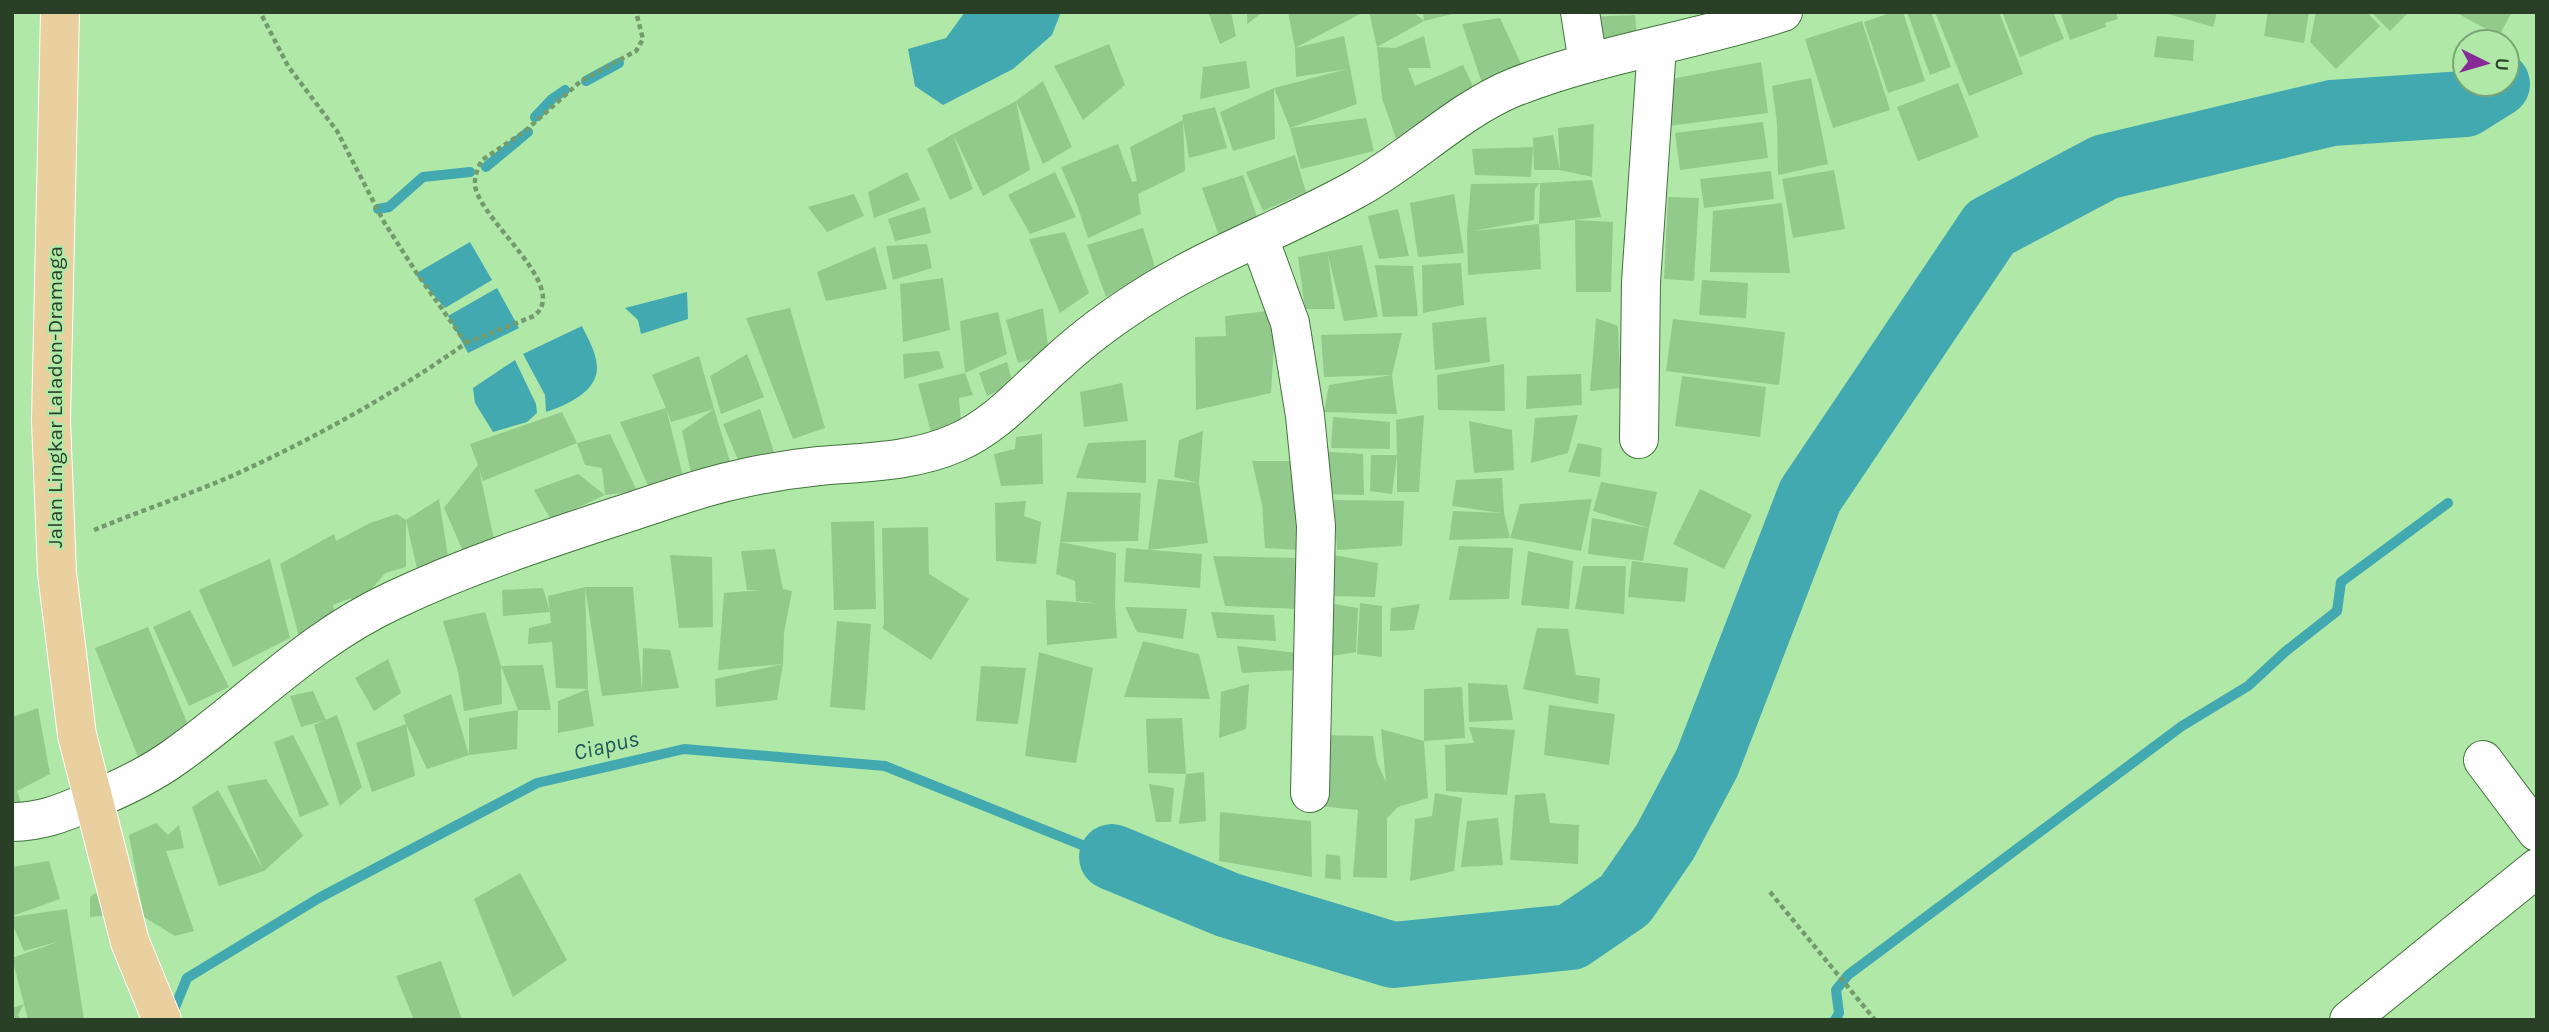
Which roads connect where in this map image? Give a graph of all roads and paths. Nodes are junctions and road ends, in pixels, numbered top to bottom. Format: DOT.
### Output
graph roads {
  1 [pos="60,12"];
  2 [pos="260,12"];
  3 [pos="636,12"];
  4 [pos="1580,12"];
  5 [pos="1783,12"];
  6 [pos="1657,46"];
  7 [pos="1588,63"];
  8 [pos="1259,238"];
  9 [pos="466,343"];
  10 [pos="1639,439"];
  11 [pos="55,539"];
  12 [pos="2483,760"];
  13 [pos="1310,793"];
  14 [pos="92,800"];
  15 [pos="12,822"];
  16 [pos="2537,832"];
  17 [pos="2537,868"];
  18 [pos="1770,892"];
  19 [pos="162,1020"];
  20 [pos="1875,1020"];
  21 [pos="2349,1020"];
  1 -- 11 [label="main road, Jalan Lingkar Laladon-Dramaga"];
  2 -- 9 [label="path"];
  3 -- 9 [label="path"];
  4 -- 7 [label="street"];
  5 -- 6 [label="street"];
  6 -- 7 [label="street"];
  6 -- 10 [label="street"];
  7 -- 8 [label="street"];
  8 -- 13 [label="street"];
  8 -- 14 [label="street"];
  9 -- 11 [label="path"];
  11 -- 14 [label="main road, Jalan Lingkar Laladon-Dramaga"];
  12 -- 16 [label="street"];
  14 -- 15 [label="street"];
  14 -- 19 [label="main road, Jalan Lingkar Laladon-Dramaga"];
  17 -- 21 [label="street"];
  18 -- 20 [label="path"];
}
